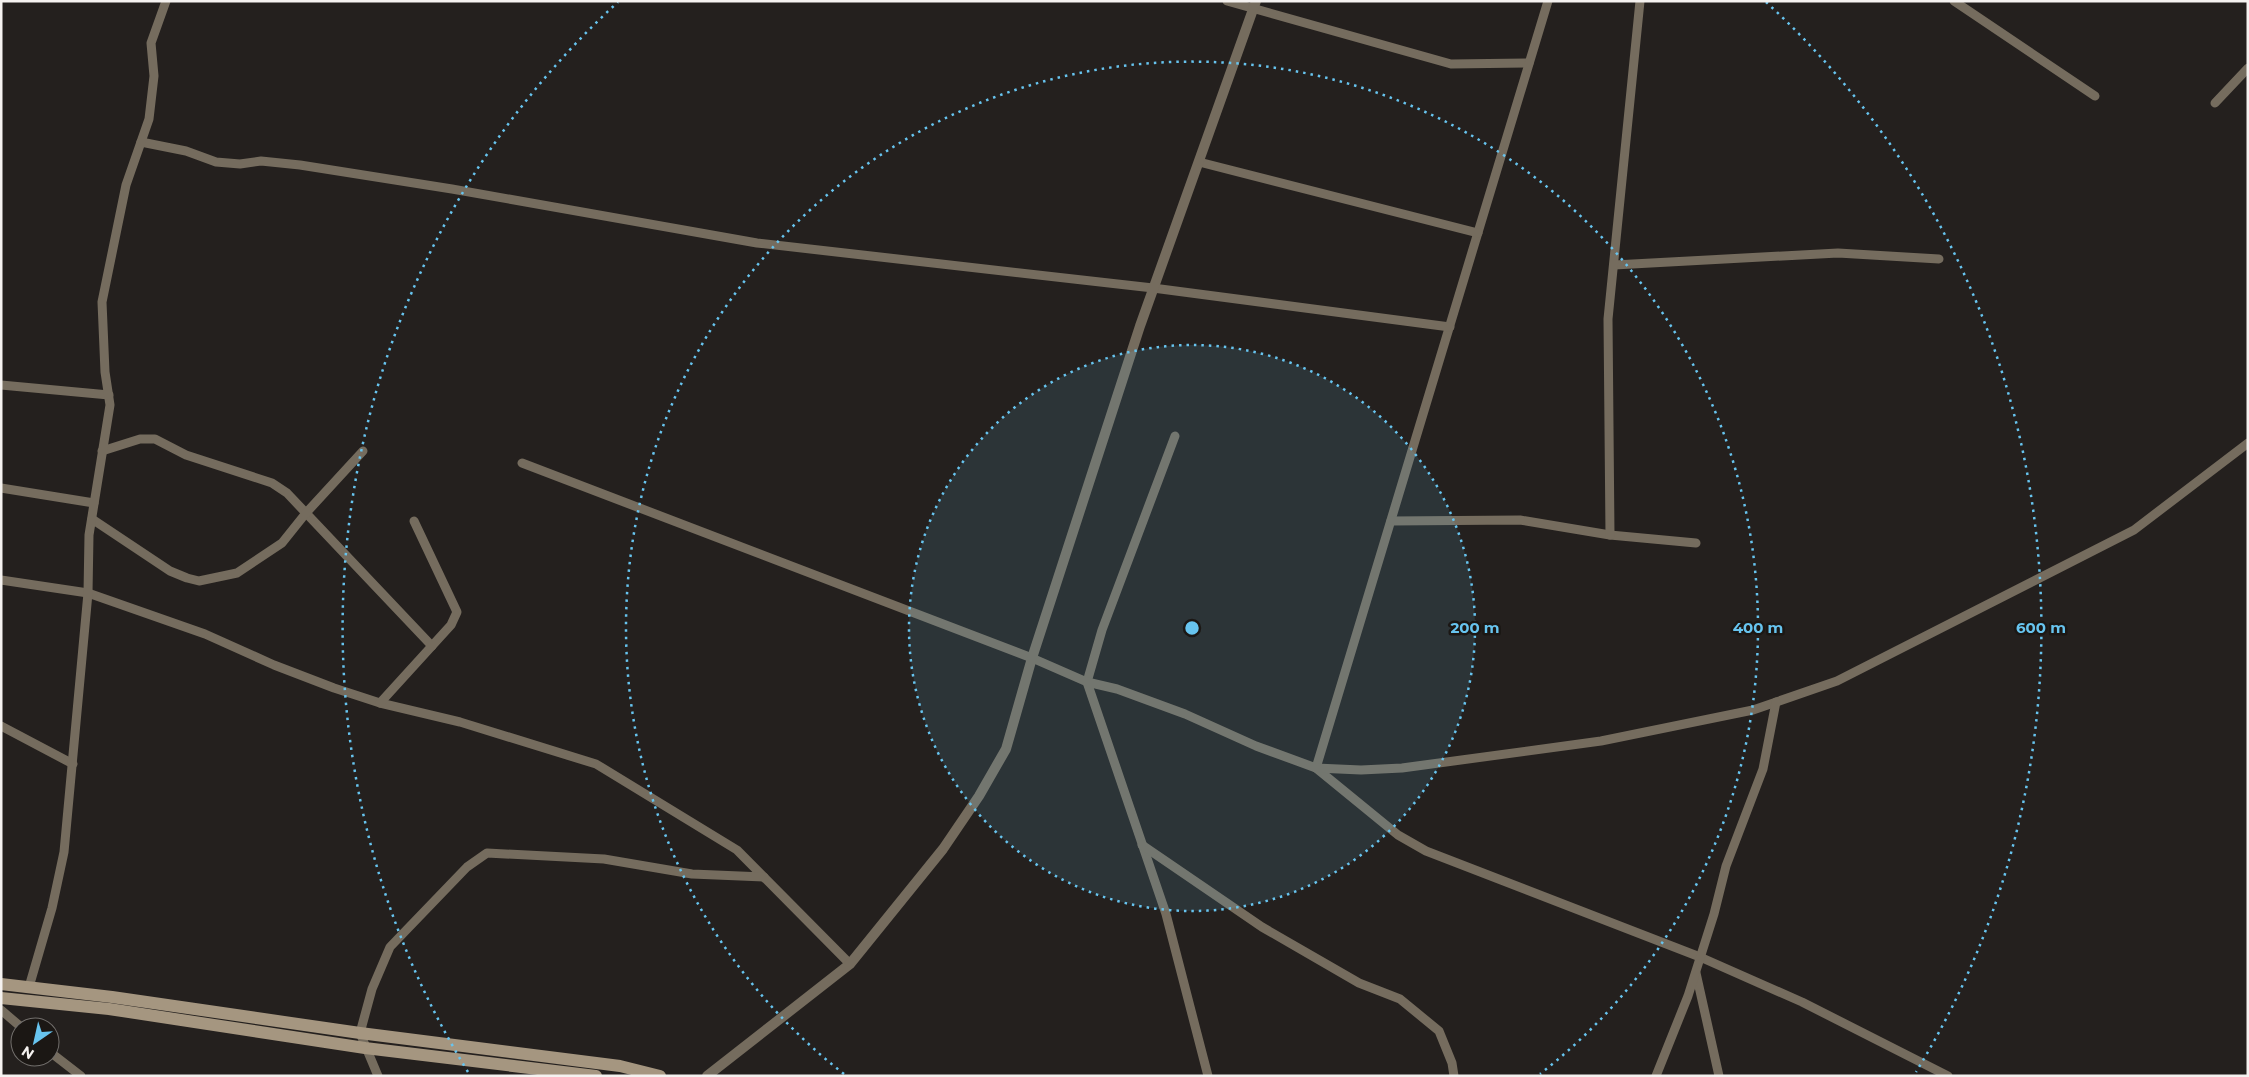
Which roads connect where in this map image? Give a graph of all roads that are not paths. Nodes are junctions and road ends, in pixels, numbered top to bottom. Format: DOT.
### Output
graph roads {
  1 [pos="166,1"];
  2 [pos="1226,1"];
  3 [pos="1548,1"];
  4 [pos="1640,1"];
  5 [pos="1954,1"];
  6 [pos="1255,5"];
  7 [pos="1529,63"];
  8 [pos="2248,68"];
  9 [pos="2095,96"];
  10 [pos="2215,102"];
  11 [pos="141,142"];
  12 [pos="1199,162"];
  13 [pos="1478,233"];
  14 [pos="1939,259"];
  15 [pos="1614,265"];
  16 [pos="1153,288"];
  17 [pos="1450,327"];
  18 [pos="1,385"];
  19 [pos="109,394"];
  20 [pos="1175,436"];
  21 [pos="2248,443"];
  22 [pos="102,450"];
  23 [pos="363,451"];
  24 [pos="522,463"];
  25 [pos="1,488"];
  26 [pos="94,503"];
  27 [pos="306,513"];
  28 [pos="92,519"];
  29 [pos="414,521"];
  30 [pos="1391,521"];
  31 [pos="1610,535"];
  32 [pos="1696,543"];
  33 [pos="1,580"];
  34 [pos="88,593"];
  35 [pos="432,646"];
  36 [pos="1032,658"];
  37 [pos="1087,682"];
  38 [pos="1776,702"];
  39 [pos="380,703"];
  40 [pos="1,726"];
  41 [pos="72,764"];
  42 [pos="1316,768"];
  43 [pos="1142,845"];
  44 [pos="764,877"];
  45 [pos="1700,957"];
  46 [pos="850,964"];
  47 [pos="1696,971"];
  48 [pos="1,984"];
  49 [pos="29,987"];
  50 [pos="1,998"];
  51 [pos="360,1032"];
  52 [pos="365,1048"];
  53 [pos="60,1060"];
  54 [pos="81,1076"];
  55 [pos="378,1076"];
  56 [pos="596,1076"];
  57 [pos="660,1076"];
  58 [pos="707,1076"];
  59 [pos="1208,1076"];
  60 [pos="1454,1076"];
  61 [pos="1656,1076"];
  62 [pos="1719,1076"];
  63 [pos="1948,1076"];
  1 -- 11 [label="street"];
  2 -- 6 [label="street"];
  3 -- 7 [label="street"];
  4 -- 15 [label="street"];
  5 -- 9 [label="street"];
  6 -- 7 [label="street"];
  6 -- 12 [label="street"];
  7 -- 13 [label="street"];
  8 -- 10 [label="street"];
  11 -- 16 [label="street"];
  11 -- 19 [label="street"];
  12 -- 13 [label="street"];
  12 -- 16 [label="street"];
  13 -- 17 [label="street"];
  14 -- 15 [label="street"];
  15 -- 31 [label="street"];
  16 -- 17 [label="street"];
  16 -- 36 [label="street"];
  17 -- 30 [label="street"];
  18 -- 19 [label="street"];
  19 -- 22 [label="street"];
  20 -- 37 [label="street"];
  21 -- 38 [label="street"];
  22 -- 26 [label="street"];
  22 -- 27 [label="street"];
  23 -- 27 [label="street"];
  24 -- 36 [label="street"];
  25 -- 26 [label="street"];
  26 -- 28 [label="street"];
  27 -- 28 [label="street"];
  27 -- 35 [label="street"];
  28 -- 34 [label="street"];
  29 -- 35 [label="street"];
  30 -- 31 [label="street"];
  30 -- 42 [label="street"];
  31 -- 32 [label="street"];
  33 -- 34 [label="street"];
  34 -- 39 [label="street"];
  34 -- 41 [label="street"];
  35 -- 39 [label="street"];
  36 -- 37 [label="street"];
  36 -- 46 [label="street"];
  37 -- 42 [label="street"];
  37 -- 43 [label="street"];
  38 -- 42 [label="street"];
  38 -- 45 [label="street"];
  39 -- 44 [label="street"];
  40 -- 41 [label="street"];
  41 -- 49 [label="street"];
  42 -- 45 [label="street"];
  43 -- 59 [label="street"];
  43 -- 60 [label="street"];
  44 -- 46 [label="street"];
  44 -- 51 [label="street"];
  45 -- 47 [label="street"];
  45 -- 63 [label="street"];
  46 -- 58 [label="street"];
  47 -- 61 [label="street"];
  47 -- 62 [label="street"];
  48 -- 49 [label="main road"];
  49 -- 51 [label="main road"];
  50 -- 52 [label="main road"];
  51 -- 52 [label="street"];
  51 -- 57 [label="main road"];
  52 -- 55 [label="street"];
  52 -- 56 [label="main road"];
  53 -- 54 [label="street"];
}
